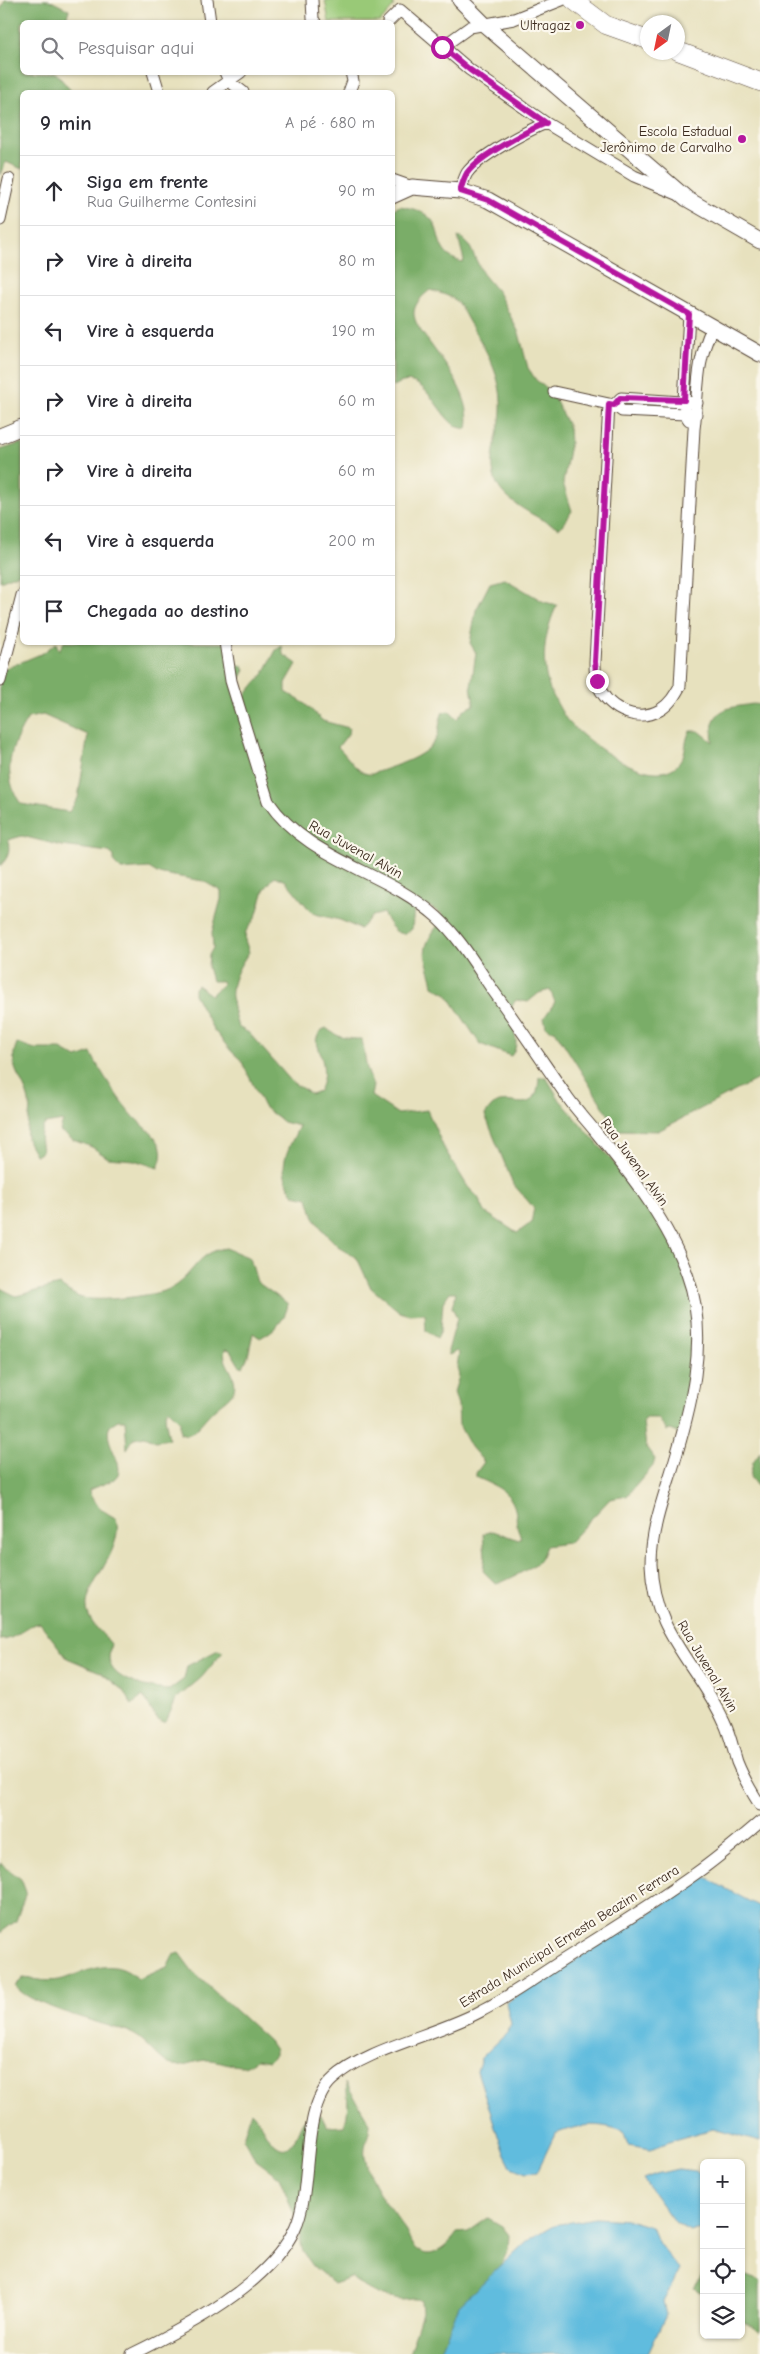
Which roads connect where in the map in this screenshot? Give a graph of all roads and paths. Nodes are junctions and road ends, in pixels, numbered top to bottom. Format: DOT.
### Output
graph roads {
  1 [pos="207,0"];
  2 [pos="312,0"];
  3 [pos="460,0"];
  4 [pos="562,0"];
  5 [pos="573,0"];
  6 [pos="210,20"];
  7 [pos="312,20"];
  8 [pos="390,20"];
  9 [pos="485,25"];
  10 [pos="640,37"];
  11 [pos="442,47"];
  12 [pos="685,54"];
  13 [pos="153,75"];
  14 [pos="351,75"];
  15 [pos="227,77"];
  16 [pos="760,82"];
  17 [pos="158,90"];
  18 [pos="215,90"];
  19 [pos="241,90"];
  20 [pos="350,90"];
  21 [pos="546,123"];
  22 [pos="9,179"];
  23 [pos="395,181"];
  24 [pos="412,187"];
  25 [pos="460,191"];
  26 [pos="395,195"];
  27 [pos="686,199"];
  28 [pos="0,220"];
  29 [pos="760,241"];
  30 [pos="689,314"];
  31 [pos="712,328"];
  32 [pos="760,354"];
  33 [pos="554,392"];
  34 [pos="684,400"];
  35 [pos="612,404"];
  36 [pos="693,410"];
  37 [pos="20,427"];
  38 [pos="0,436"];
  39 [pos="20,604"];
  40 [pos="226,645"];
  41 [pos="0,681"];
  42 [pos="760,1805"];
  43 [pos="760,1822"];
  44 [pos="132,2354"];
  1 -- 6 [label="street"];
  2 -- 7 [label="street"];
  3 -- 9 [label="main road"];
  4 -- 9 [label="street"];
  5 -- 10 [label="main road"];
  8 -- 11 [label="street"];
  9 -- 11 [label="street"];
  9 -- 27 [label="main road"];
  11 -- 21 [label="street"];
  12 -- 16 [label="main road"];
  13 -- 17 [label="street"];
  14 -- 20 [label="street"];
  15 -- 18 [label="street"];
  15 -- 19 [label="street"];
  21 -- 25 [label="street"];
  21 -- 27 [label="street"];
  22 -- 28 [label="street"];
  23 -- 24 [label="street"];
  24 -- 25 [label="main road"];
  24 -- 26 [label="main road"];
  25 -- 30 [label="main road"];
  27 -- 29 [label="main road"];
  30 -- 31 [label="main road"];
  30 -- 34 [label="street"];
  31 -- 32 [label="main road"];
  31 -- 36 [label="street"];
  33 -- 35 [label="street"];
  34 -- 35 [label="street"];
  34 -- 36 [label="street"];
  35 -- 36 [label="street"];
  35 -- 36 [label="street"];
  37 -- 38 [label="main road"];
  39 -- 41 [label="street"];
  40 -- 42 [label="street, Rua Juvenal Alvin"];
  43 -- 44 [label="street, Estrada Municipal Ernesta Beazim Ferrara"];
}
